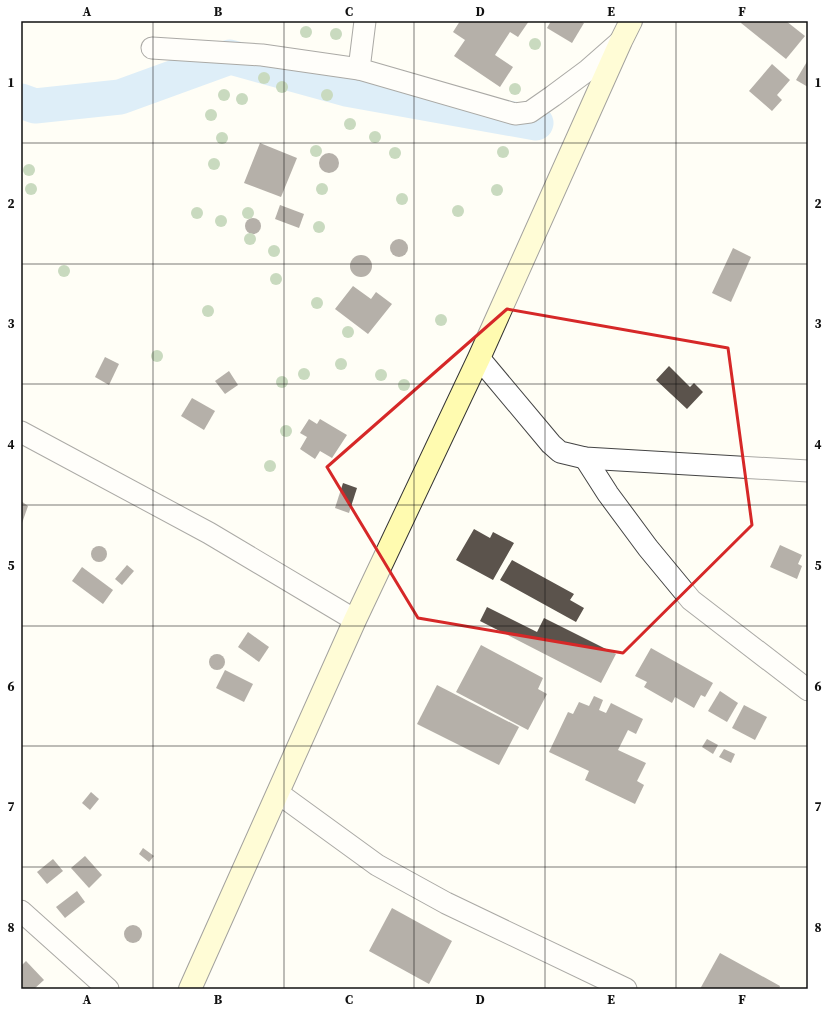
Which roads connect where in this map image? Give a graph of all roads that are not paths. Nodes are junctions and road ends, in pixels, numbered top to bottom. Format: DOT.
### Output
graph roads {
  1 [pos="365,21"];
  2 [pos="631,21"];
  3 [pos="621,41"];
  4 [pos="152,48"];
  5 [pos="359,69"];
  6 [pos="479,358"];
  7 [pos="21,432"];
  8 [pos="585,458"];
  9 [pos="808,471"];
  10 [pos="355,620"];
  11 [pos="808,690"];
  12 [pos="278,793"];
  13 [pos="21,911"];
  14 [pos="108,989"];
  15 [pos="190,989"];
  16 [pos="626,989"];
  1 -- 5 [label="street"];
  2 -- 3 [label="street"];
  3 -- 5 [label="street"];
  3 -- 6 [label="street"];
  4 -- 5 [label="street"];
  6 -- 8 [label="street"];
  6 -- 10 [label="street"];
  7 -- 10 [label="street"];
  8 -- 9 [label="street"];
  8 -- 11 [label="street"];
  10 -- 12 [label="street"];
  12 -- 15 [label="street"];
  12 -- 16 [label="street"];
  13 -- 14 [label="street"];
}
